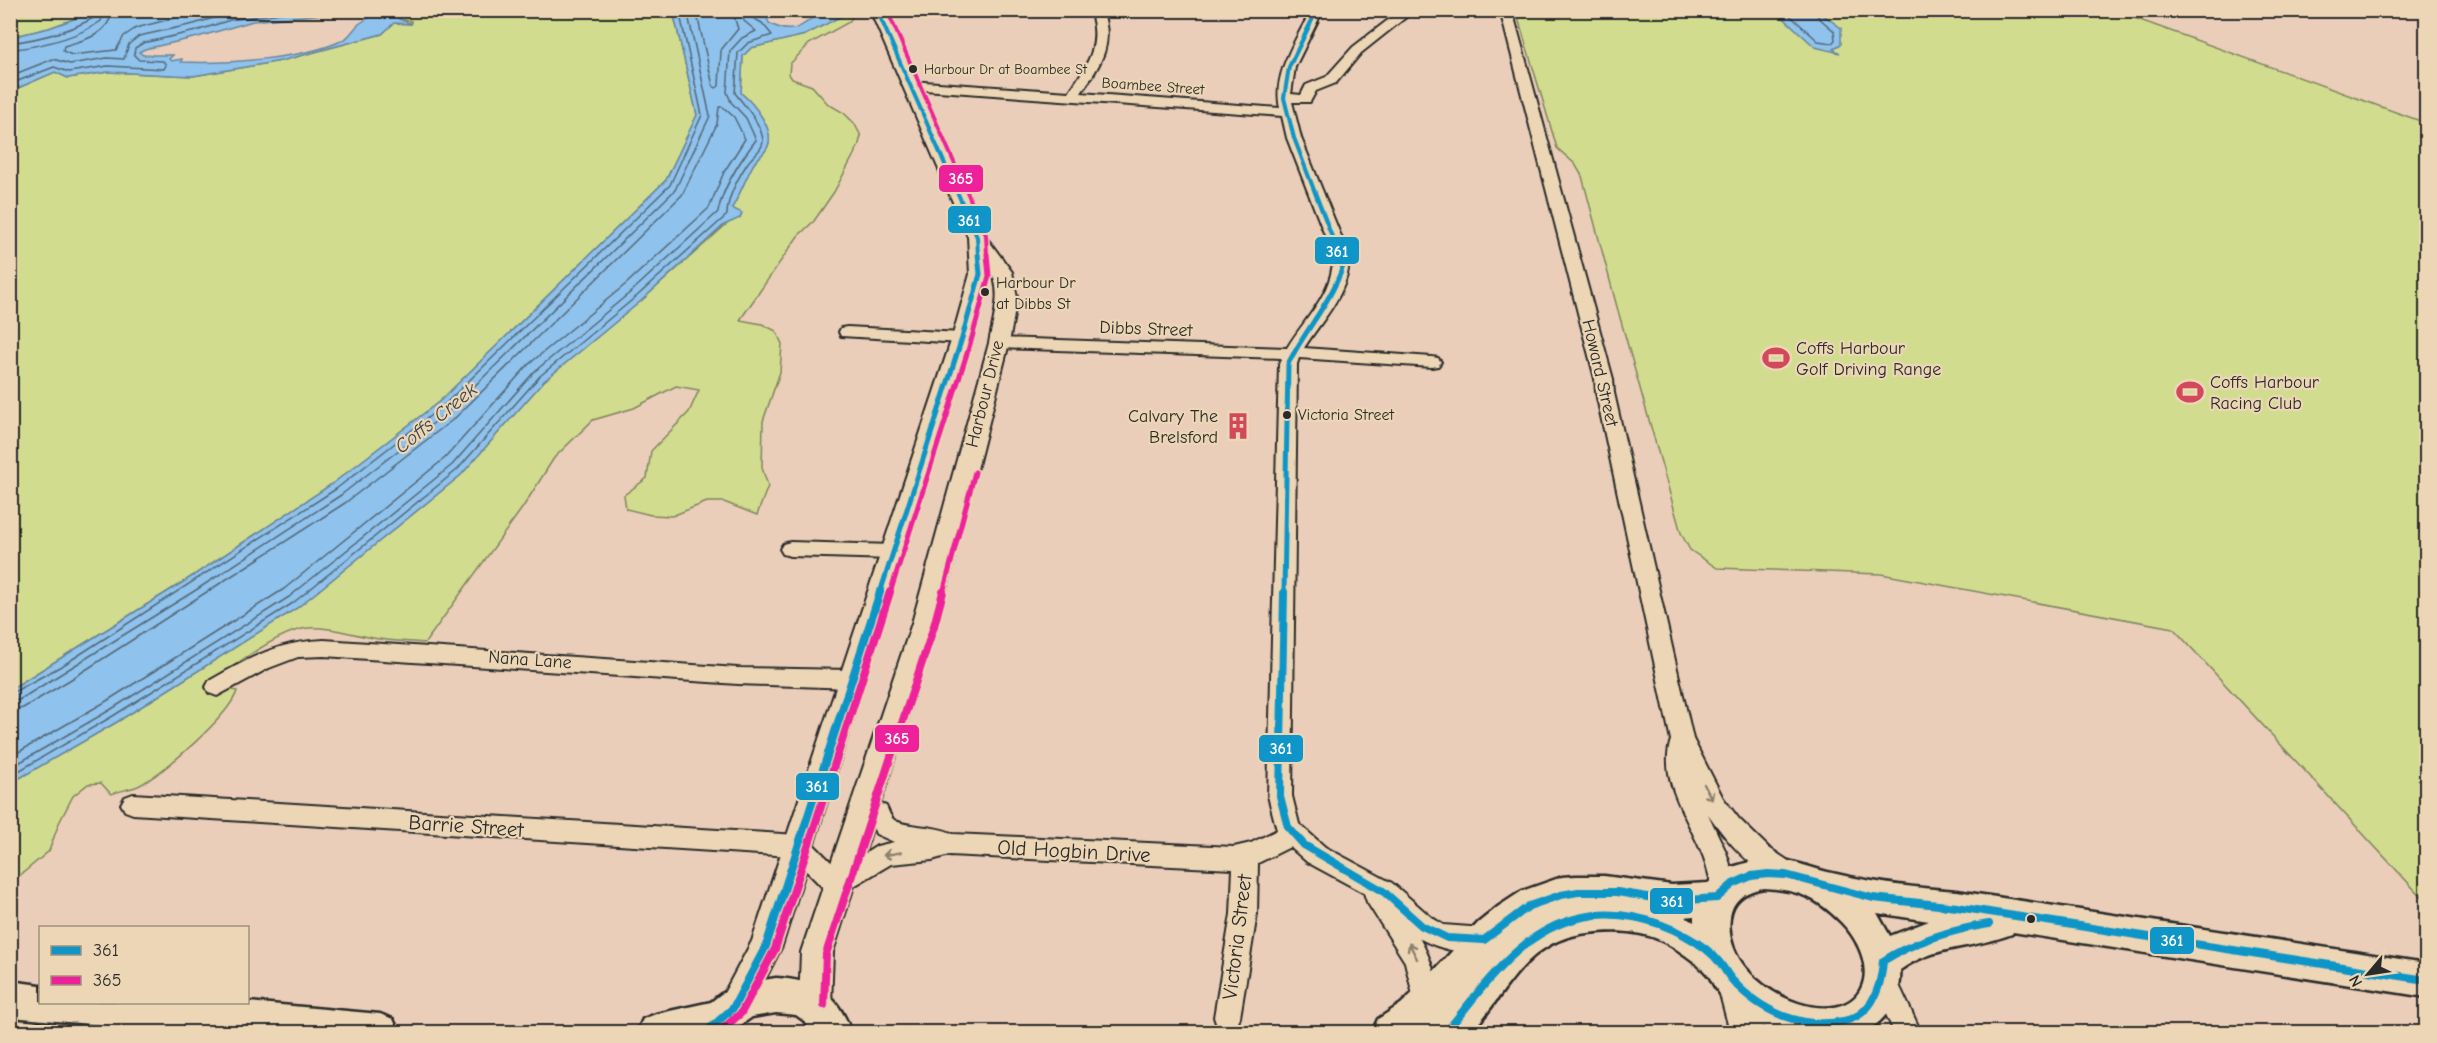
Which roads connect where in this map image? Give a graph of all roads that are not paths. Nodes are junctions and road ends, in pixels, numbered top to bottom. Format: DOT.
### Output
graph roads {
  1 [pos="877,10"];
  2 [pos="1096,10"];
  3 [pos="1317,10"];
  4 [pos="1409,10"];
  5 [pos="1506,10"];
  6 [pos="910,85"];
  7 [pos="1072,97"];
  8 [pos="1285,105"];
  9 [pos="977,237"];
  10 [pos="847,332"];
  11 [pos="962,338"];
  12 [pos="999,343"];
  13 [pos="1291,355"];
  14 [pos="1432,362"];
  15 [pos="790,549"];
  16 [pos="892,552"];
  17 [pos="851,679"];
  18 [pos="217,687"];
  19 [pos="1682,739"];
  20 [pos="133,804"];
  21 [pos="864,808"];
  22 [pos="1292,834"];
  23 [pos="950,844"];
  24 [pos="798,846"];
  25 [pos="1246,856"];
  26 [pos="1789,874"];
  27 [pos="1366,879"];
  28 [pos="837,885"];
  29 [pos="1824,887"];
  30 [pos="1721,894"];
  31 [pos="2020,919"];
  32 [pos="1484,940"];
  33 [pos="1883,970"];
  34 [pos="1726,972"];
  35 [pos="2427,980"];
  36 [pos="10,999"];
  37 [pos="39,1002"];
  38 [pos="64,1004"];
  39 [pos="1227,1017"];
  40 [pos="720,1019"];
  41 [pos="1437,1020"];
  42 [pos="830,1025"];
  43 [pos="1828,1029"];
  44 [pos="380,1032"];
  45 [pos="656,1032"];
  46 [pos="1391,1032"];
  47 [pos="1747,1032"];
  48 [pos="1908,1032"];
  1 -- 6 [label="street, Harbour Drive"];
  2 -- 7 [label="street"];
  3 -- 8 [label="street"];
  4 -- 8 [label="street, Boambee Street"];
  5 -- 19 [label="street, Howard Street"];
  6 -- 7 [label="street, Boambee Street"];
  6 -- 9 [label="street, Harbour Drive"];
  7 -- 8 [label="street, Boambee Street"];
  8 -- 13 [label="street"];
  9 -- 11 [label="street, Harbour Drive"];
  9 -- 12 [label="street, Harbour Drive"];
  10 -- 11 [label="street"];
  11 -- 16 [label="street, Harbour Drive"];
  12 -- 13 [label="street, Dibbs Street"];
  12 -- 21 [label="street, Harbour Drive"];
  13 -- 14 [label="street, Dibbs Street"];
  13 -- 22 [label="street"];
  15 -- 16 [label="street"];
  16 -- 17 [label="street, Harbour Drive"];
  17 -- 18 [label="street, Nana Lane"];
  17 -- 24 [label="street, Harbour Drive"];
  19 -- 26 [label="street, Howard Street, one-way"];
  19 -- 30 [label="street, Howard Street"];
  20 -- 24 [label="street, Barrie Street"];
  21 -- 23 [label="street, Old Hogbin Drive"];
  21 -- 28 [label="street, Harbour Drive"];
  22 -- 25 [label="street, Old Hogbin Drive"];
  22 -- 27 [label="street"];
  23 -- 25 [label="street, Old Hogbin Drive"];
  23 -- 28 [label="street, one-way"];
  24 -- 28 [label="street"];
  24 -- 40 [label="street, Harbour Drive"];
  25 -- 39 [label="street, Victoria Street"];
  26 -- 29 [label="main road"];
  26 -- 30 [label="main road"];
  27 -- 32 [label="street"];
  41 -- 27 [label="street, one-way"];
  28 -- 42 [label="street, Harbour Drive"];
  29 -- 31 [label="main road"];
  29 -- 33 [label="main road"];
  30 -- 32 [label="main road"];
  30 -- 34 [label="main road"];
  31 -- 33 [label="main road"];
  31 -- 35 [label="main road"];
  32 -- 41 [label="main road"];
  33 -- 43 [label="main road"];
  33 -- 48 [label="street"];
  34 -- 41 [label="main road"];
  34 -- 43 [label="main road"];
  34 -- 47 [label="street"];
  36 -- 37 [label="main road"];
  38 -- 44 [label="main road"];
  40 -- 42 [label="main road"];
  40 -- 45 [label="main road"];
  41 -- 46 [label="main road"];
}
